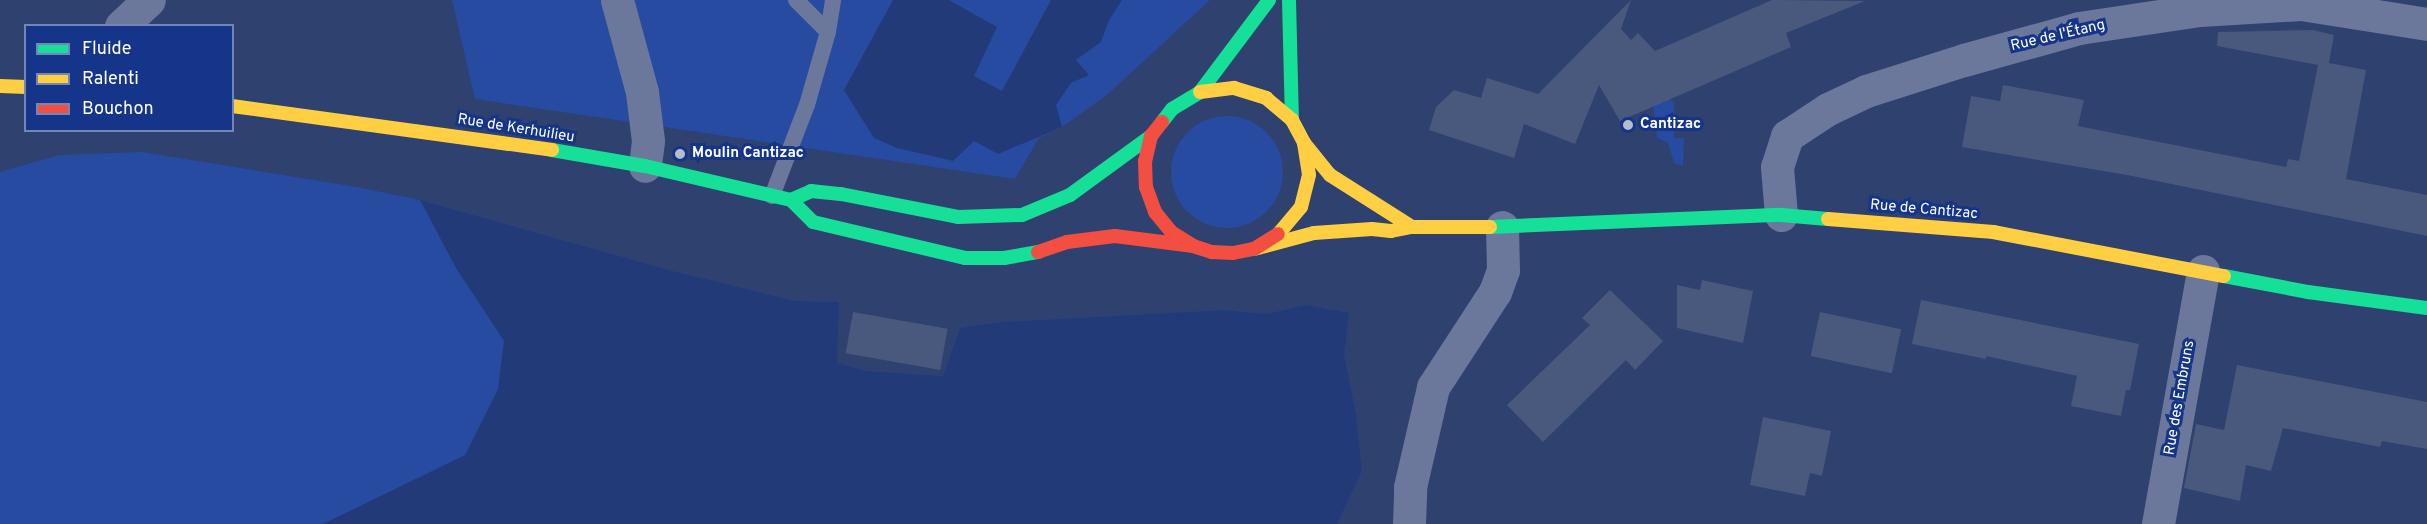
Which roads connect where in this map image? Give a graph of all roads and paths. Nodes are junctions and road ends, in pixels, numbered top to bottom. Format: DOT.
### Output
graph roads {
  1 [pos="148,0"];
  2 [pos="617,0"];
  3 [pos="796,0"];
  4 [pos="833,0"];
  5 [pos="1269,0"];
  6 [pos="1288,0"];
  7 [pos="124,24"];
  8 [pos="2427,24"];
  9 [pos="828,32"];
  10 [pos="0,86"];
  11 [pos="24,87"];
  12 [pos="1200,92"];
  13 [pos="234,106"];
  14 [pos="1292,120"];
  15 [pos="1151,136"];
  16 [pos="1305,143"];
  17 [pos="645,165"];
  18 [pos="772,196"];
  19 [pos="791,200"];
  20 [pos="1781,215"];
  21 [pos="1413,227"];
  22 [pos="1502,227"];
  23 [pos="1193,246"];
  24 [pos="1254,249"];
  25 [pos="2203,272"];
  26 [pos="2427,308"];
  27 [pos="1409,524"];
  28 [pos="2158,524"];
  1 -- 7 [label="street"];
  2 -- 17 [label="street"];
  3 -- 9 [label="lane"];
  4 -- 9 [label="lane"];
  5 -- 12 [label="main road"];
  6 -- 14 [label="main road"];
  8 -- 20 [label="street, Rue de l'Étang"];
  9 -- 18 [label="lane"];
  10 -- 11 [label="main road"];
  12 -- 14 [label="main road"];
  12 -- 15 [label="main road"];
  13 -- 17 [label="main road, Rue de Kerhuilieu"];
  14 -- 16 [label="main road"];
  15 -- 19 [label="main road, Rue de Kerhuilieu"];
  15 -- 23 [label="main road"];
  16 -- 21 [label="main road"];
  16 -- 24 [label="main road"];
  17 -- 18 [label="main road, Rue de Kerhuilieu"];
  18 -- 19 [label="main road, Rue de Kerhuilieu"];
  19 -- 23 [label="main road"];
  20 -- 22 [label="main road, Rue de Cantizac"];
  20 -- 25 [label="main road, Rue de Cantizac"];
  21 -- 22 [label="main road, Rue de Cantizac"];
  21 -- 24 [label="main road, Rue de Cantizac"];
  22 -- 27 [label="street"];
  23 -- 24 [label="main road"];
  25 -- 26 [label="main road, Rue de Cantizac"];
  25 -- 28 [label="street, Rue des Embruns"];
}
